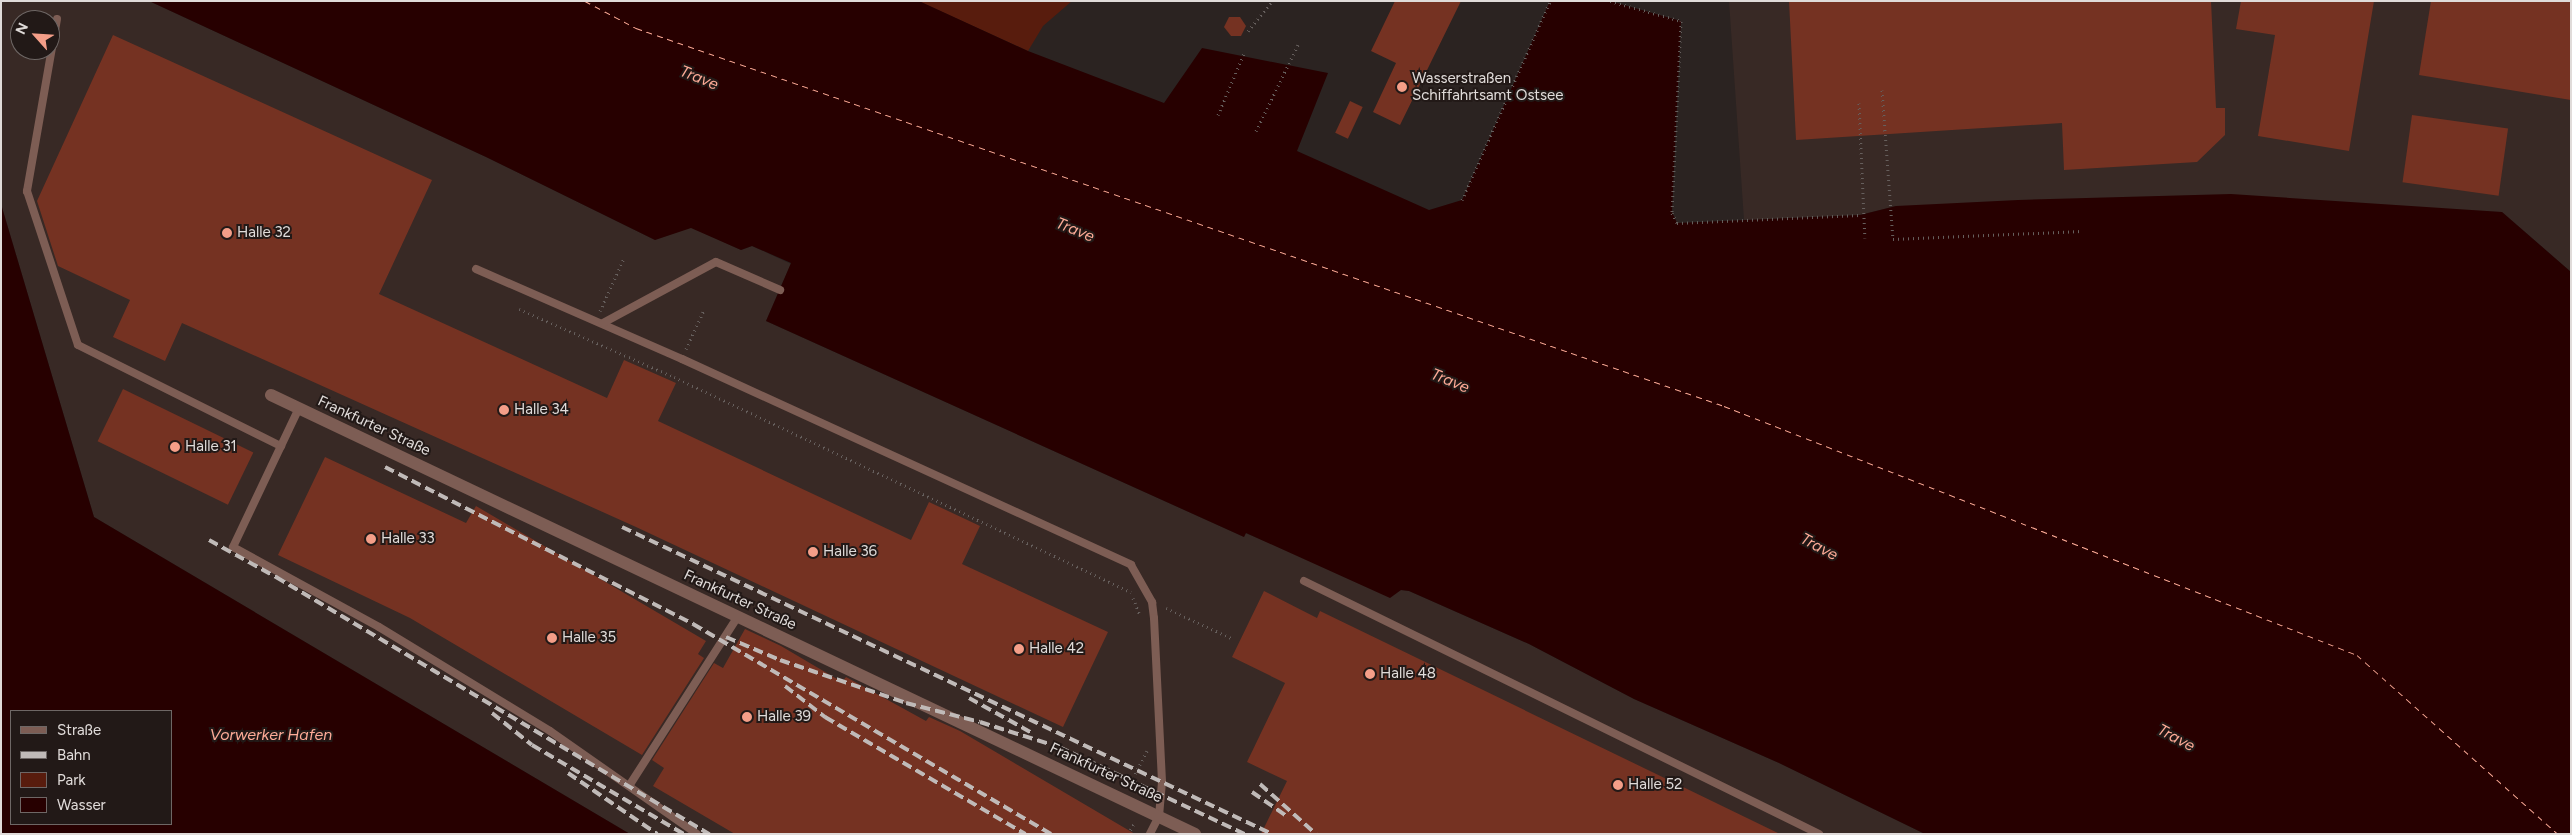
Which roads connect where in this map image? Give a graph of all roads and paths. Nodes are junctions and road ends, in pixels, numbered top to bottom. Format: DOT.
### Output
graph roads {
  1 [pos="1272,1"];
  2 [pos="1550,1"];
  3 [pos="1610,1"];
  4 [pos="1248,31"];
  5 [pos="1298,44"];
  6 [pos="1245,51"];
  7 [pos="50,60"];
  8 [pos="1882,90"];
  9 [pos="1859,103"];
  10 [pos="1218,116"];
  11 [pos="1256,131"];
  12 [pos="1462,200"];
  13 [pos="1860,215"];
  14 [pos="2082,231"];
  15 [pos="1865,238"];
  16 [pos="624,258"];
  17 [pos="476,269"];
  18 [pos="780,290"];
  19 [pos="519,309"];
  20 [pos="704,310"];
  21 [pos="599,322"];
  22 [pos="587,339"];
  23 [pos="682,359"];
  24 [pos="674,377"];
  25 [pos="271,395"];
  26 [pos="299,408"];
  27 [pos="281,446"];
  28 [pos="1304,581"];
  29 [pos="1131,592"];
  30 [pos="1152,602"];
  31 [pos="738,616"];
  32 [pos="1140,617"];
  33 [pos="1231,638"];
  34 [pos="1146,742"];
  35 [pos="629,786"];
  36 [pos="1123,799"];
  37 [pos="1139,815"];
  38 [pos="1159,816"];
  39 [pos="697,834"];
  40 [pos="1128,834"];
  41 [pos="1150,834"];
  42 [pos="1195,834"];
  43 [pos="1820,834"];
  1 -- 4 [label="path"];
  2 -- 12 [label="path"];
  3 -- 13 [label="path"];
  5 -- 11 [label="path"];
  6 -- 10 [label="path"];
  7 -- 27 [label="lane"];
  8 -- 14 [label="path"];
  9 -- 15 [label="path"];
  16 -- 21 [label="path"];
  17 -- 21 [label="lane"];
  18 -- 21 [label="lane"];
  19 -- 22 [label="path"];
  20 -- 23 [label="path"];
  21 -- 22 [label="path"];
  21 -- 23 [label="lane"];
  22 -- 24 [label="path"];
  23 -- 24 [label="path"];
  23 -- 30 [label="lane"];
  24 -- 29 [label="path"];
  25 -- 26 [label="street, Frankfurter Straße"];
  26 -- 27 [label="lane"];
  26 -- 31 [label="street, Frankfurter Straße"];
  27 -- 35 [label="lane"];
  28 -- 43 [label="lane"];
  29 -- 30 [label="path"];
  29 -- 32 [label="path"];
  30 -- 33 [label="path"];
  30 -- 38 [label="lane"];
  31 -- 35 [label="lane"];
  31 -- 36 [label="street, Frankfurter Straße"];
  34 -- 36 [label="path"];
  35 -- 39 [label="lane"];
  36 -- 38 [label="street, Frankfurter Straße"];
  37 -- 40 [label="path"];
  38 -- 41 [label="lane"];
  38 -- 42 [label="street, Frankfurter Straße"];
}
